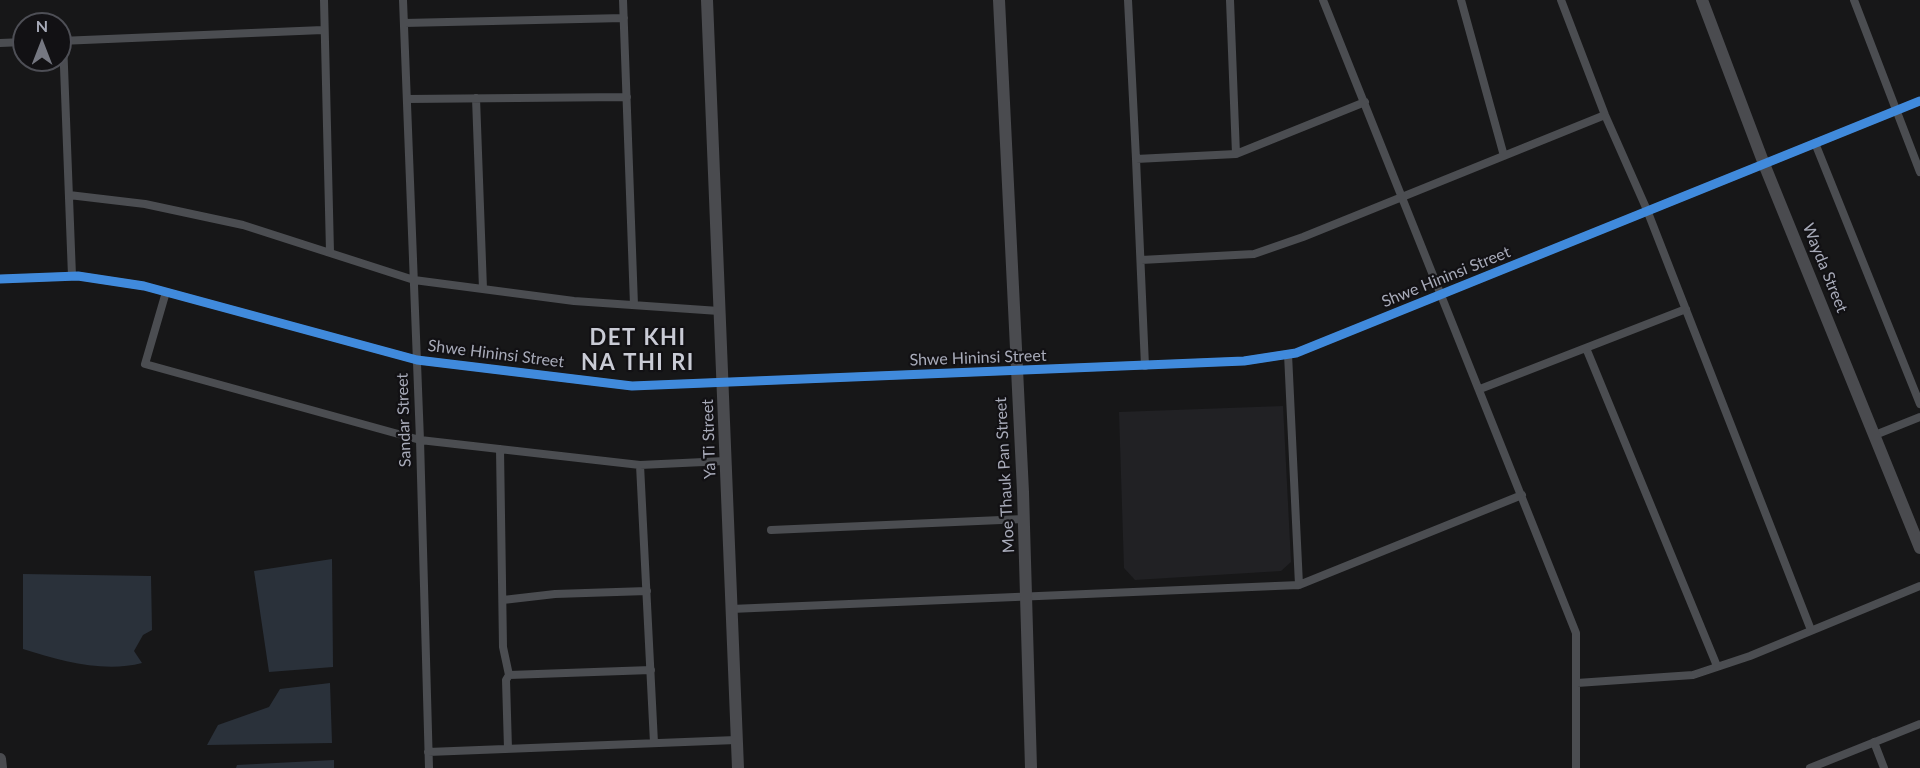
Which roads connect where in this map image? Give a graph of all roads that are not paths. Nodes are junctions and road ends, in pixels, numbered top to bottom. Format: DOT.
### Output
graph roads {
  1 [pos="324,0"];
  2 [pos="403,0"];
  3 [pos="623,0"];
  4 [pos="707,0"];
  5 [pos="999,0"];
  6 [pos="1128,0"];
  7 [pos="1230,0"];
  8 [pos="1323,0"];
  9 [pos="1461,0"];
  10 [pos="1561,0"];
  11 [pos="1702,0"];
  12 [pos="1854,0"];
  13 [pos="624,18"];
  14 [pos="404,23"];
  15 [pos="323,30"];
  16 [pos="72,41"];
  17 [pos="63,72"];
  18 [pos="627,97"];
  19 [pos="477,98"];
  20 [pos="407,99"];
  21 [pos="1920,101"];
  22 [pos="1365,102"];
  23 [pos="1897,110"];
  24 [pos="1605,115"];
  25 [pos="1815,143"];
  26 [pos="1236,154"];
  27 [pos="1504,156"];
  28 [pos="1136,159"];
  29 [pos="1764,164"];
  30 [pos="1920,172"];
  31 [pos="69,195"];
  32 [pos="1404,196"];
  33 [pos="1647,210"];
  34 [pos="330,252"];
  35 [pos="1141,260"];
  36 [pos="72,276"];
  37 [pos="0,279"];
  38 [pos="414,280"];
  39 [pos="483,289"];
  40 [pos="166,292"];
  41 [pos="1443,295"];
  42 [pos="634,305"];
  43 [pos="1686,309"];
  44 [pos="719,311"];
  45 [pos="1586,348"];
  46 [pos="1288,354"];
  47 [pos="417,360"];
  48 [pos="1144,366"];
  49 [pos="1017,372"];
  50 [pos="722,384"];
  51 [pos="1480,388"];
  52 [pos="1920,404"];
  53 [pos="1920,417"];
  54 [pos="1875,435"];
  55 [pos="420,440"];
  56 [pos="500,449"];
  57 [pos="725,460"];
  58 [pos="640,465"];
  59 [pos="1522,495"];
  60 [pos="1024,519"];
  61 [pos="771,530"];
  62 [pos="1920,548"];
  63 [pos="1299,585"];
  64 [pos="1920,586"];
  65 [pos="646,591"];
  66 [pos="1027,595"];
  67 [pos="503,600"];
  68 [pos="731,609"];
  69 [pos="1811,630"];
  70 [pos="1717,666"];
  71 [pos="651,670"];
  72 [pos="509,675"];
  73 [pos="1577,683"];
  74 [pos="1920,724"];
  75 [pos="736,740"];
  76 [pos="1874,742"];
  77 [pos="654,743"];
  78 [pos="508,749"];
  79 [pos="428,752"];
  80 [pos="0,760"];
  81 [pos="0,768"];
  82 [pos="429,768"];
  83 [pos="738,768"];
  84 [pos="1032,768"];
  85 [pos="1576,768"];
  86 [pos="1810,768"];
  87 [pos="1884,768"];
  1 -- 15 [label="street"];
  2 -- 14 [label="street, Sandar Street"];
  3 -- 13 [label="street"];
  4 -- 44 [label="street, Ya Ti Street"];
  5 -- 49 [label="street, Moe Thauk Pan Street"];
  6 -- 28 [label="street"];
  7 -- 26 [label="street"];
  8 -- 22 [label="street"];
  9 -- 27 [label="street"];
  10 -- 24 [label="street"];
  11 -- 29 [label="street, Wayda Street"];
  12 -- 23 [label="street"];
  13 -- 14 [label="street"];
  13 -- 18 [label="street"];
  14 -- 20 [label="street, Sandar Street"];
  15 -- 16 [label="street"];
  15 -- 34 [label="street"];
  17 -- 31 [label="street"];
  18 -- 19 [label="street"];
  18 -- 42 [label="street"];
  19 -- 20 [label="street"];
  19 -- 39 [label="street"];
  20 -- 38 [label="street, Sandar Street"];
  21 -- 23 [label="street, Shwe Hininsi Street"];
  22 -- 26 [label="street"];
  22 -- 32 [label="street"];
  23 -- 25 [label="street, Shwe Hininsi Street"];
  23 -- 30 [label="street"];
  24 -- 27 [label="street"];
  24 -- 33 [label="street"];
  25 -- 29 [label="street, Shwe Hininsi Street"];
  25 -- 52 [label="street"];
  26 -- 28 [label="street"];
  27 -- 32 [label="street"];
  28 -- 35 [label="street"];
  29 -- 33 [label="street, Shwe Hininsi Street"];
  29 -- 54 [label="street, Wayda Street"];
  31 -- 34 [label="street"];
  31 -- 36 [label="street"];
  32 -- 35 [label="street"];
  32 -- 41 [label="street"];
  33 -- 41 [label="street, Shwe Hininsi Street"];
  33 -- 43 [label="street"];
  34 -- 38 [label="street"];
  35 -- 48 [label="street"];
  36 -- 37 [label="street, Shwe Hininsi Street"];
  36 -- 40 [label="street, Shwe Hininsi Street"];
  38 -- 39 [label="street"];
  38 -- 47 [label="street, Sandar Street"];
  39 -- 42 [label="street"];
  40 -- 47 [label="street, Shwe Hininsi Street"];
  40 -- 55 [label="street"];
  41 -- 46 [label="street, Shwe Hininsi Street"];
  41 -- 51 [label="street"];
  42 -- 44 [label="street"];
  43 -- 45 [label="street"];
  43 -- 69 [label="street"];
  44 -- 50 [label="street, Ya Ti Street"];
  45 -- 51 [label="street"];
  45 -- 70 [label="street"];
  46 -- 48 [label="street, Shwe Hininsi Street"];
  46 -- 63 [label="street"];
  47 -- 50 [label="street, Shwe Hininsi Street"];
  47 -- 55 [label="street, Sandar Street"];
  48 -- 49 [label="street, Shwe Hininsi Street"];
  49 -- 50 [label="street, Shwe Hininsi Street"];
  49 -- 60 [label="street, Moe Thauk Pan Street"];
  50 -- 57 [label="street, Ya Ti Street"];
  51 -- 59 [label="street"];
  53 -- 54 [label="street"];
  54 -- 62 [label="street, Wayda Street"];
  55 -- 56 [label="street"];
  55 -- 79 [label="street, Sandar Street"];
  56 -- 58 [label="street"];
  56 -- 67 [label="street"];
  57 -- 58 [label="street"];
  57 -- 68 [label="street, Ya Ti Street"];
  58 -- 65 [label="street"];
  59 -- 63 [label="street"];
  59 -- 73 [label="street"];
  60 -- 61 [label="street"];
  60 -- 66 [label="street, Moe Thauk Pan Street"];
  63 -- 66 [label="street"];
  64 -- 69 [label="street"];
  65 -- 67 [label="street"];
  65 -- 71 [label="street"];
  66 -- 68 [label="street"];
  66 -- 84 [label="street, Moe Thauk Pan Street"];
  67 -- 72 [label="street"];
  68 -- 75 [label="street, Ya Ti Street"];
  69 -- 70 [label="street"];
  70 -- 73 [label="street"];
  71 -- 72 [label="street"];
  71 -- 77 [label="street"];
  72 -- 78 [label="street"];
  73 -- 85 [label="street"];
  74 -- 76 [label="street"];
  75 -- 77 [label="street"];
  75 -- 83 [label="street, Ya Ti Street"];
  76 -- 86 [label="street"];
  76 -- 87 [label="street"];
  77 -- 78 [label="street"];
  78 -- 79 [label="street"];
  79 -- 82 [label="street, Sandar Street"];
  80 -- 81 [label="street"];
}
